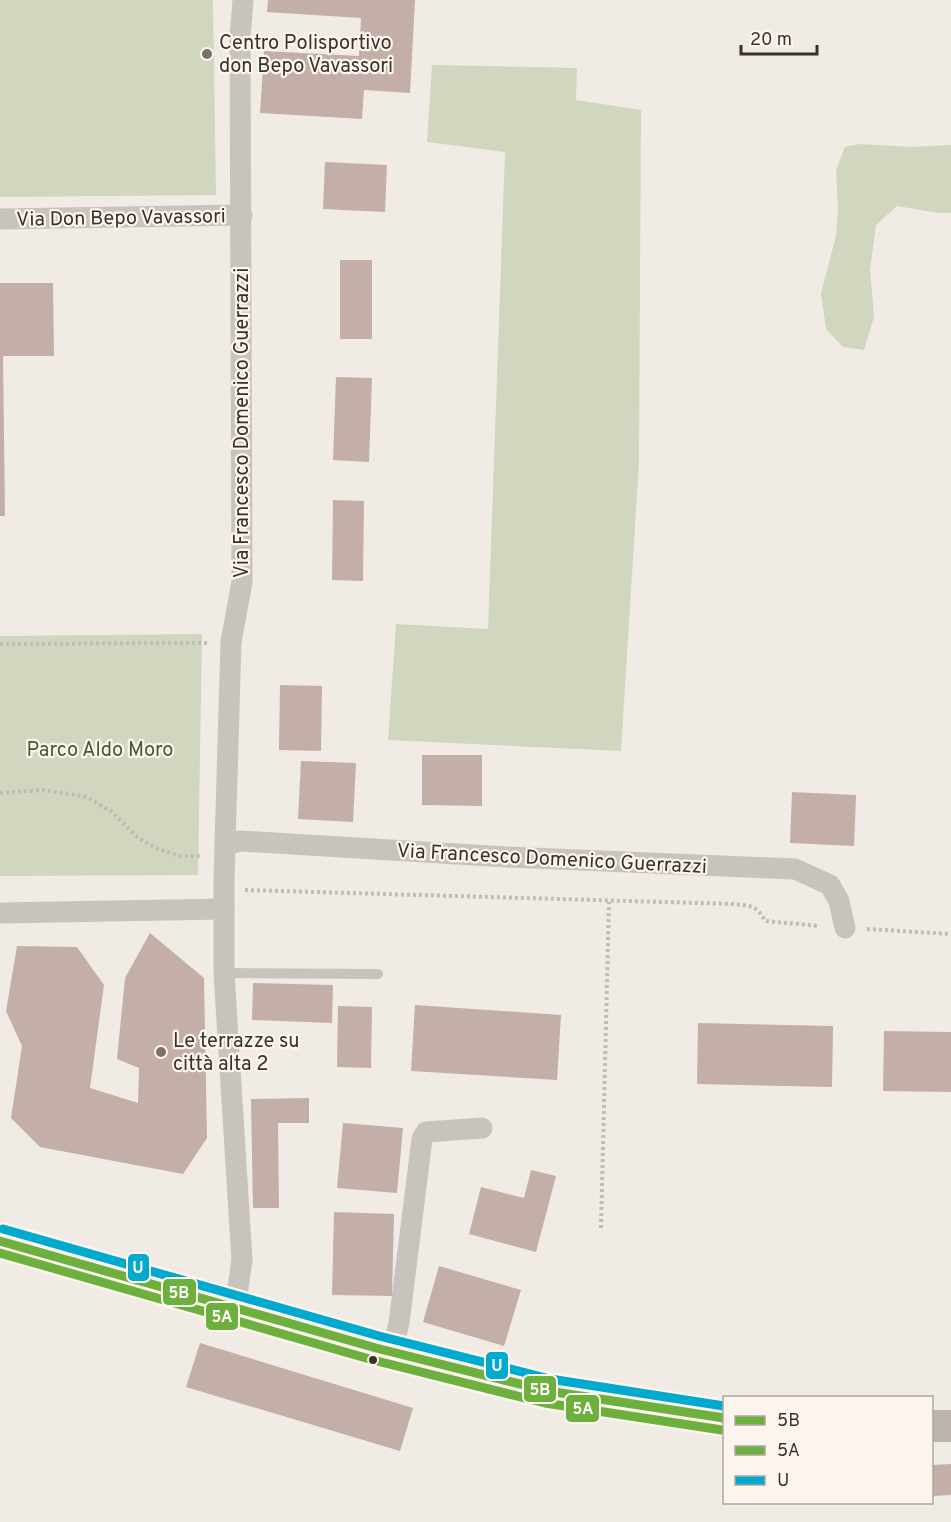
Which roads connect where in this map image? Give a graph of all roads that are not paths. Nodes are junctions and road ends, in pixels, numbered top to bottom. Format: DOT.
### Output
graph roads {
  1 [pos="243,0"];
  2 [pos="242,215"];
  3 [pos="0,219"];
  4 [pos="225,845"];
  5 [pos="224,909"];
  6 [pos="0,913"];
  7 [pos="845,928"];
  8 [pos="224,973"];
  9 [pos="378,974"];
  10 [pos="482,1128"];
  11 [pos="0,1241"];
  12 [pos="235,1309"];
  13 [pos="395,1339"];
  14 [pos="723,1418"];
  15 [pos="933,1426"];
  16 [pos="951,1426"];
  1 -- 2 [label="street, Via Francesco Domenico Guerrazzi"];
  2 -- 3 [label="street, Via Don Bepo Vavassori"];
  2 -- 4 [label="street, Via Francesco Domenico Guerrazzi"];
  4 -- 5 [label="street, Via Francesco Domenico Guerrazzi"];
  4 -- 7 [label="street, Via Francesco Domenico Guerrazzi"];
  5 -- 6 [label="street"];
  5 -- 8 [label="street, Via Francesco Domenico Guerrazzi"];
  8 -- 9 [label="lane"];
  8 -- 12 [label="street, Via Francesco Domenico Guerrazzi"];
  10 -- 13 [label="street"];
  11 -- 12 [label="main road"];
  12 -- 13 [label="main road"];
  13 -- 14 [label="main road"];
  15 -- 16 [label="main road"];
}
